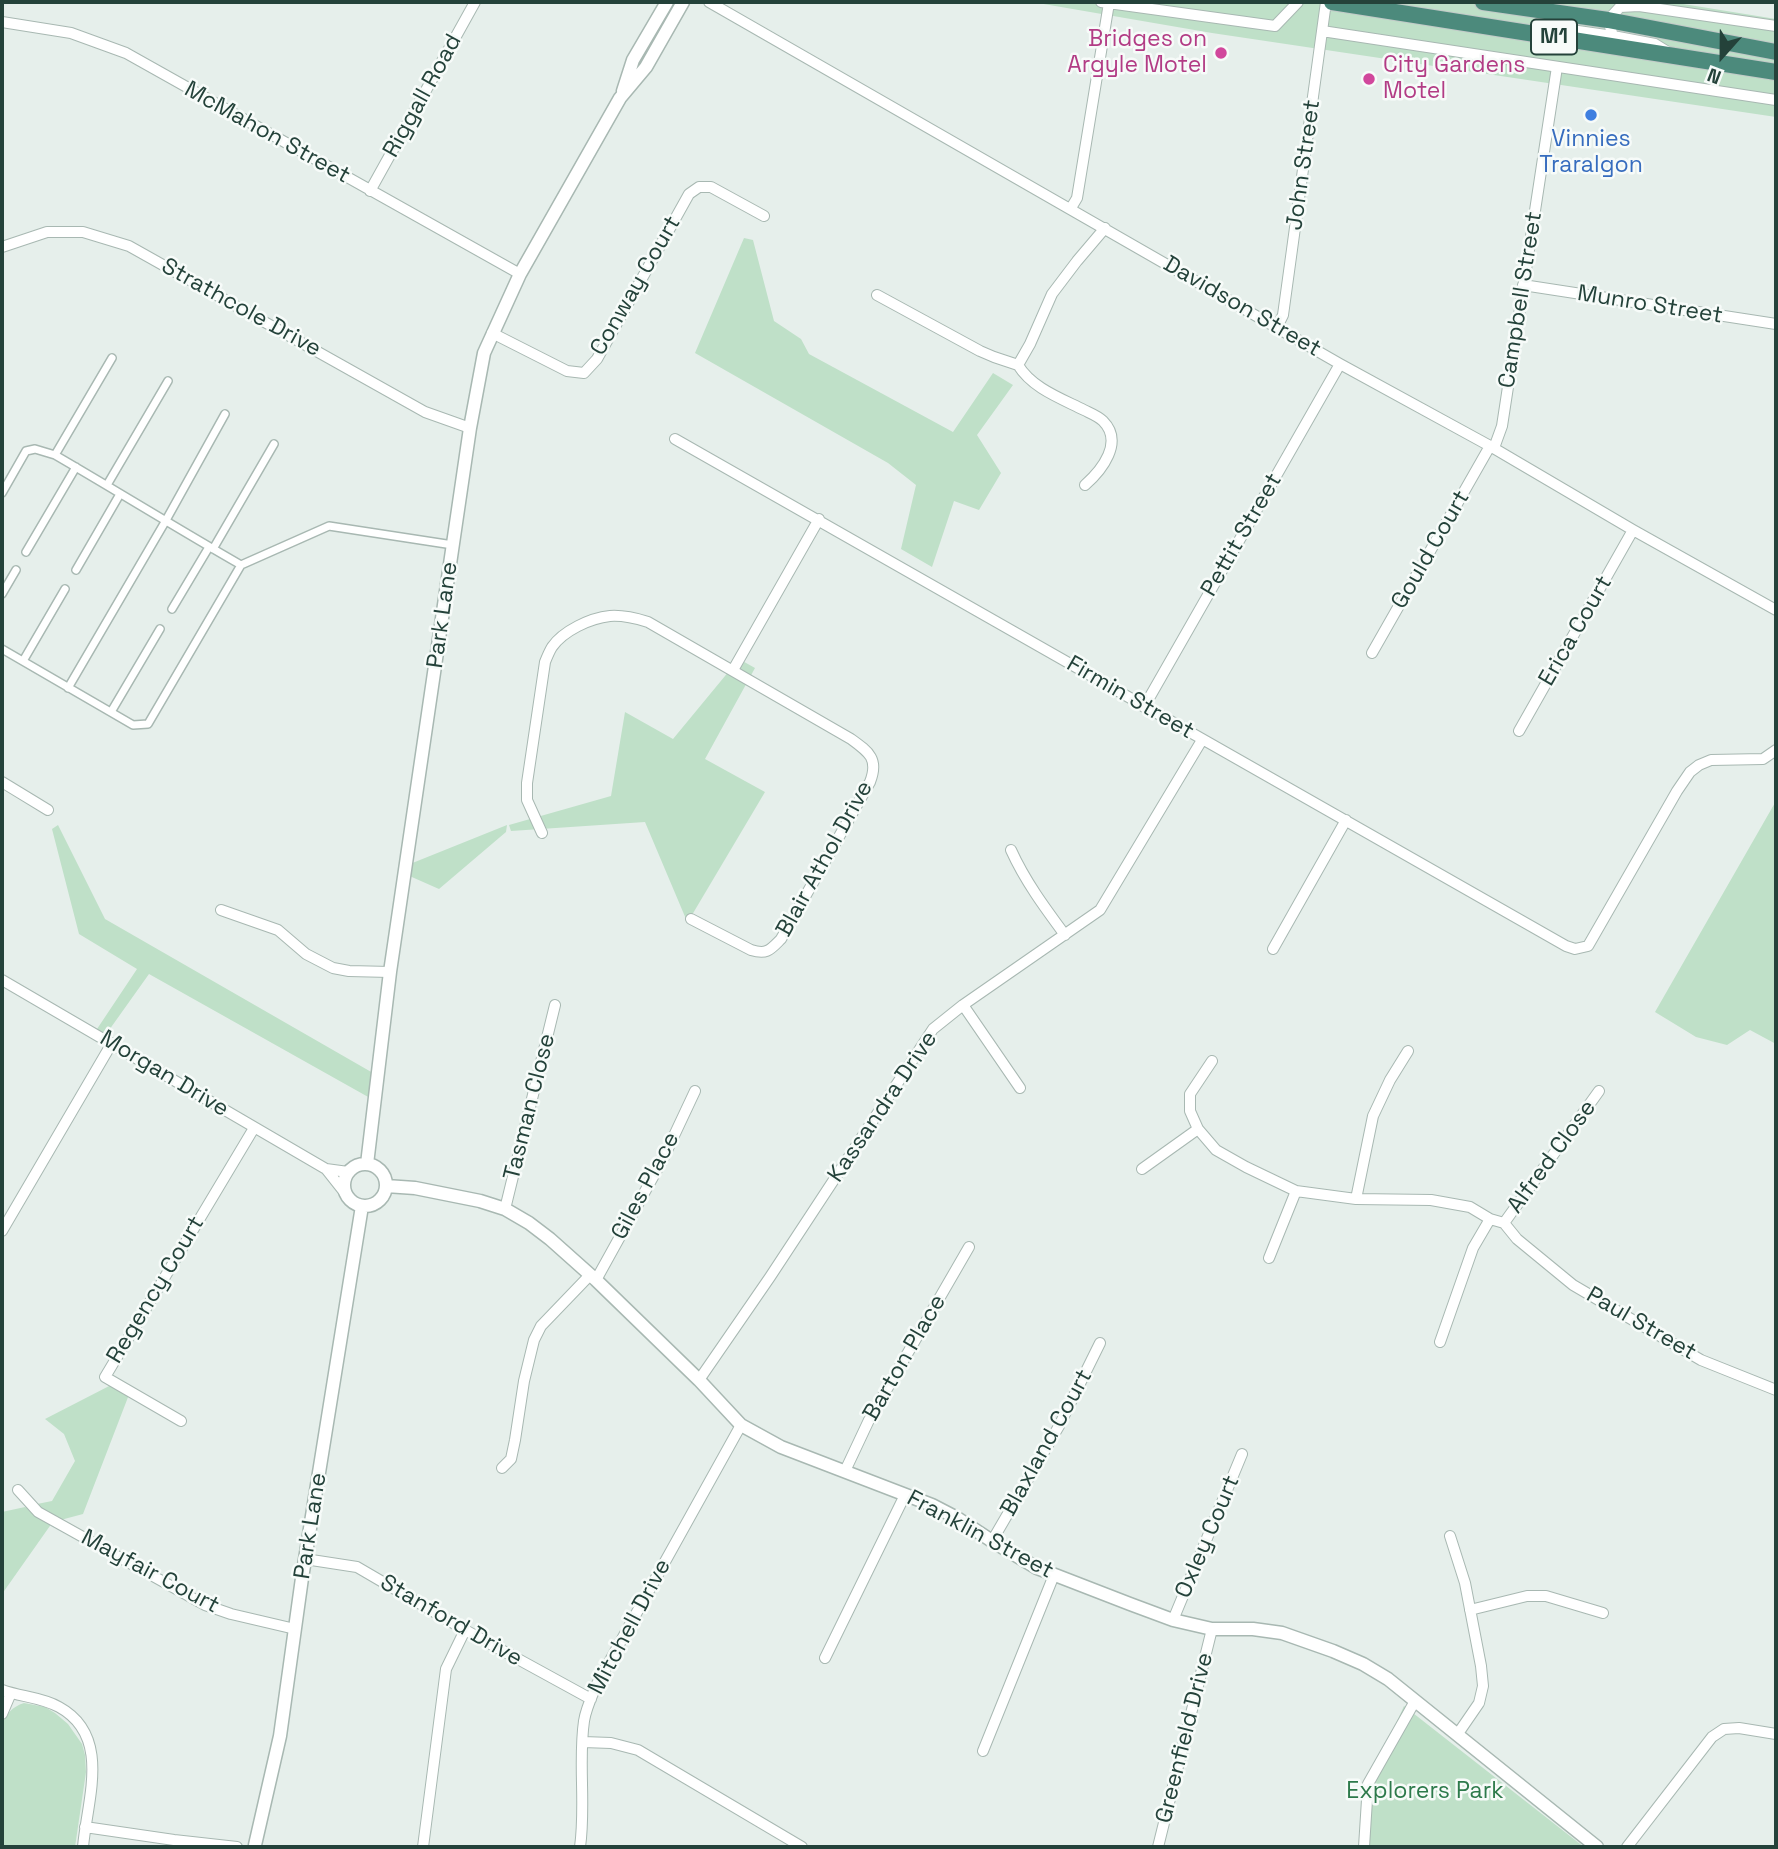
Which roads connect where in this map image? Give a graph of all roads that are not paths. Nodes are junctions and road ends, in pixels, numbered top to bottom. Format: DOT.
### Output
graph roads {
  1 [pos="475,2"];
  2 [pos="667,2"];
  3 [pos="683,2"];
  4 [pos="709,2"];
  5 [pos="1105,2"];
  6 [pos="1298,2"];
  7 [pos="1326,2"];
  8 [pos="1332,2"];
  9 [pos="1483,2"];
  10 [pos="1558,20"];
  11 [pos="2,22"];
  12 [pos="1776,26"];
  13 [pos="1611,28"];
  14 [pos="1322,31"];
  15 [pos="1774,52"];
  16 [pos="1678,57"];
  17 [pos="1558,67"];
  18 [pos="1776,72"];
  19 [pos="620,98"];
  20 [pos="1776,100"];
  21 [pos="370,191"];
  22 [pos="1071,208"];
  23 [pos="764,216"];
  24 [pos="1105,228"];
  25 [pos="2,247"];
  26 [pos="520,274"];
  27 [pos="1523,285"];
  28 [pos="877,295"];
  29 [pos="1776,324"];
  30 [pos="1278,327"];
  31 [pos="492,333"];
  32 [pos="112,358"];
  33 [pos="1340,364"];
  34 [pos="1018,365"];
  35 [pos="168,381"];
  36 [pos="225,414"];
  37 [pos="470,428"];
  38 [pos="675,439"];
  39 [pos="274,444"];
  40 [pos="1492,447"];
  41 [pos="55,455"];
  42 [pos="76,467"];
  43 [pos="107,485"];
  44 [pos="1085,485"];
  45 [pos="2,493"];
  46 [pos="120,494"];
  47 [pos="819,519"];
  48 [pos="165,522"];
  49 [pos="1633,530"];
  50 [pos="453,545"];
  51 [pos="211,548"];
  52 [pos="26,552"];
  53 [pos="241,565"];
  54 [pos="16,570"];
  55 [pos="76,570"];
  56 [pos="65,589"];
  57 [pos="2,594"];
  58 [pos="172,609"];
  59 [pos="1776,610"];
  60 [pos="160,629"];
  61 [pos="2,649"];
  62 [pos="1372,653"];
  63 [pos="23,662"];
  64 [pos="733,670"];
  65 [pos="68,688"];
  66 [pos="1144,706"];
  67 [pos="111,712"];
  68 [pos="1519,731"];
  69 [pos="1202,740"];
  70 [pos="1776,750"];
  71 [pos="2,782"];
  72 [pos="48,810"];
  73 [pos="1346,820"];
  74 [pos="541,833"];
  75 [pos="1011,850"];
  76 [pos="221,910"];
  77 [pos="691,919"];
  78 [pos="1065,935"];
  79 [pos="1273,949"];
  80 [pos="390,972"];
  81 [pos="2,980"];
  82 [pos="555,1005"];
  83 [pos="963,1005"];
  84 [pos="112,1043"];
  85 [pos="1408,1051"];
  86 [pos="1212,1061"];
  87 [pos="1020,1088"];
  88 [pos="695,1091"];
  89 [pos="1599,1091"];
  90 [pos="254,1128"];
  91 [pos="1198,1129"];
  92 [pos="367,1164"];
  93 [pos="326,1169"];
  94 [pos="1142,1169"];
  95 [pos="348,1172"];
  96 [pos="387,1186"];
  97 [pos="1296,1191"];
  98 [pos="345,1193"];
  99 [pos="1356,1199"];
  100 [pos="362,1206"];
  101 [pos="505,1209"];
  102 [pos="1490,1219"];
  103 [pos="1504,1223"];
  104 [pos="2,1231"];
  105 [pos="969,1247"];
  106 [pos="1269,1258"];
  107 [pos="593,1278"];
  108 [pos="1440,1342"];
  109 [pos="1100,1343"];
  110 [pos="699,1380"];
  111 [pos="1776,1390"];
  112 [pos="181,1421"];
  113 [pos="741,1424"];
  114 [pos="1242,1454"];
  115 [pos="502,1468"];
  116 [pos="845,1471"];
  117 [pos="18,1490"];
  118 [pos="905,1495"];
  119 [pos="1450,1536"];
  120 [pos="992,1541"];
  121 [pos="305,1559"];
  122 [pos="1054,1575"];
  123 [pos="1470,1610"];
  124 [pos="1603,1613"];
  125 [pos="1173,1620"];
  126 [pos="295,1629"];
  127 [pos="1212,1629"];
  128 [pos="465,1630"];
  129 [pos="825,1658"];
  130 [pos="7,1691"];
  131 [pos="591,1699"];
  132 [pos="1415,1701"];
  133 [pos="2,1714"];
  134 [pos="1776,1734"];
  135 [pos="1457,1735"];
  136 [pos="583,1742"];
  137 [pos="984,1751"];
  138 [pos="85,1827"];
  139 [pos="173,1844"];
  140 [pos="83,1847"];
  141 [pos="237,1847"];
  142 [pos="253,1847"];
  143 [pos="423,1847"];
  144 [pos="580,1847"];
  145 [pos="803,1847"];
  146 [pos="1158,1847"];
  147 [pos="1364,1847"];
  148 [pos="1597,1847"];
  149 [pos="1626,1847"];
  1 -- 21 [label="street, Riggall Road"];
  2 -- 19 [label="street, Park Lane"];
  3 -- 19 [label="street, Park Lane"];
  4 -- 22 [label="street, Davidson Street"];
  5 -- 6 [label="street"];
  5 -- 22 [label="street"];
  7 -- 14 [label="street, John Street"];
  8 -- 10 [label="highway, M1"];
  9 -- 10 [label="highway, M1"];
  10 -- 13 [label="highway, M1"];
  10 -- 16 [label="highway, M1"];
  11 -- 21 [label="street, McMahon Street"];
  12 -- 13 [label="street"];
  13 -- 15 [label="highway, M1"];
  13 -- 16 [label="street"];
  14 -- 17 [label="street"];
  14 -- 30 [label="street, John Street"];
  16 -- 18 [label="highway, M1"];
  17 -- 20 [label="street"];
  17 -- 27 [label="street, Campbell Street"];
  19 -- 26 [label="street, Park Lane"];
  21 -- 26 [label="street, McMahon Street"];
  22 -- 24 [label="street, Davidson Street"];
  23 -- 31 [label="street, Conway Court"];
  24 -- 30 [label="street, Davidson Street"];
  24 -- 34 [label="street"];
  25 -- 37 [label="street, Strathcole Drive"];
  26 -- 31 [label="street, Park Lane"];
  27 -- 29 [label="street, Munro Street"];
  27 -- 40 [label="street, Campbell Street"];
  28 -- 34 [label="street"];
  30 -- 33 [label="street, Davidson Street"];
  31 -- 37 [label="street, Park Lane"];
  32 -- 41 [label="street"];
  33 -- 40 [label="street, Davidson Street"];
  33 -- 66 [label="street, Pettit Street"];
  34 -- 44 [label="street"];
  35 -- 43 [label="street"];
  36 -- 48 [label="street"];
  37 -- 50 [label="street, Park Lane"];
  38 -- 47 [label="street, Firmin Street"];
  39 -- 51 [label="street"];
  40 -- 49 [label="street, Davidson Street"];
  40 -- 62 [label="street, Gould Court"];
  41 -- 42 [label="street"];
  41 -- 45 [label="street"];
  42 -- 43 [label="street"];
  42 -- 52 [label="street"];
  43 -- 46 [label="street"];
  46 -- 48 [label="street"];
  46 -- 55 [label="street"];
  47 -- 64 [label="street"];
  47 -- 66 [label="street, Firmin Street"];
  48 -- 51 [label="street"];
  48 -- 65 [label="street"];
  49 -- 59 [label="street, Davidson Street"];
  49 -- 68 [label="street, Erica Court"];
  50 -- 53 [label="street"];
  50 -- 80 [label="street, Park Lane"];
  51 -- 53 [label="street"];
  51 -- 58 [label="street"];
  53 -- 67 [label="street"];
  54 -- 57 [label="street"];
  56 -- 63 [label="street"];
  60 -- 67 [label="street"];
  61 -- 63 [label="street"];
  63 -- 65 [label="street"];
  64 -- 74 [label="street, Blair Athol Drive"];
  64 -- 77 [label="street, Blair Athol Drive"];
  65 -- 67 [label="street"];
  66 -- 69 [label="street, Firmin Street"];
  69 -- 73 [label="street, Firmin Street"];
  69 -- 78 [label="street, Kassandra Drive"];
  70 -- 73 [label="street, Firmin Street"];
  71 -- 72 [label="street"];
  73 -- 79 [label="street"];
  75 -- 78 [label="street"];
  76 -- 80 [label="street"];
  78 -- 83 [label="street, Kassandra Drive"];
  80 -- 92 [label="street, Park Lane"];
  81 -- 84 [label="street, Morgan Drive"];
  82 -- 101 [label="street, Tasman Close"];
  83 -- 87 [label="street"];
  83 -- 110 [label="street, Kassandra Drive"];
  84 -- 90 [label="street, Morgan Drive"];
  84 -- 104 [label="street"];
  85 -- 99 [label="street"];
  86 -- 91 [label="street"];
  88 -- 107 [label="street, Giles Place"];
  89 -- 103 [label="street, Alfred Close"];
  90 -- 93 [label="street, Morgan Drive"];
  90 -- 112 [label="street, Regency Court"];
  91 -- 94 [label="street"];
  91 -- 97 [label="street"];
  92 -- 95 [label="street"];
  92 -- 96 [label="street"];
  93 -- 95 [label="street, Morgan Drive"];
  93 -- 98 [label="street, Morgan Drive"];
  95 -- 98 [label="street"];
  96 -- 100 [label="street"];
  96 -- 101 [label="street, Franklin Street"];
  97 -- 99 [label="street"];
  97 -- 106 [label="street"];
  98 -- 100 [label="street"];
  99 -- 102 [label="street"];
  100 -- 121 [label="street, Park Lane"];
  101 -- 107 [label="street, Franklin Street"];
  102 -- 103 [label="street"];
  102 -- 108 [label="street"];
  103 -- 111 [label="street, Paul Street"];
  105 -- 116 [label="street, Barton Place"];
  107 -- 110 [label="street, Franklin Street"];
  107 -- 115 [label="street, Giles Place"];
  109 -- 120 [label="street, Blaxland Court"];
  110 -- 113 [label="street, Franklin Street"];
  113 -- 116 [label="street, Franklin Street"];
  113 -- 131 [label="street, Mitchell Drive"];
  114 -- 125 [label="street, Oxley Court"];
  116 -- 118 [label="street, Franklin Street"];
  117 -- 126 [label="street, Mayfair Court"];
  118 -- 120 [label="street, Franklin Street"];
  118 -- 129 [label="street"];
  119 -- 123 [label="street"];
  120 -- 122 [label="street, Franklin Street"];
  121 -- 126 [label="street, Park Lane"];
  121 -- 128 [label="street, Stanford Drive"];
  122 -- 125 [label="street, Franklin Street"];
  122 -- 137 [label="street"];
  123 -- 124 [label="street"];
  123 -- 135 [label="street"];
  125 -- 127 [label="street, Franklin Street"];
  126 -- 142 [label="street, Park Lane"];
  127 -- 132 [label="street, Franklin Street"];
  127 -- 146 [label="street, Greenfield Drive"];
  128 -- 131 [label="street, Stanford Drive"];
  128 -- 143 [label="street"];
  130 -- 133 [label="street"];
  130 -- 138 [label="street"];
  131 -- 136 [label="street, Mitchell Drive"];
  132 -- 135 [label="street, Franklin Street"];
  132 -- 147 [label="street"];
  134 -- 149 [label="street"];
  135 -- 148 [label="street, Franklin Street"];
  136 -- 144 [label="street, Mitchell Drive"];
  136 -- 145 [label="street"];
  138 -- 139 [label="street"];
  138 -- 140 [label="street"];
  139 -- 141 [label="street"];
}
